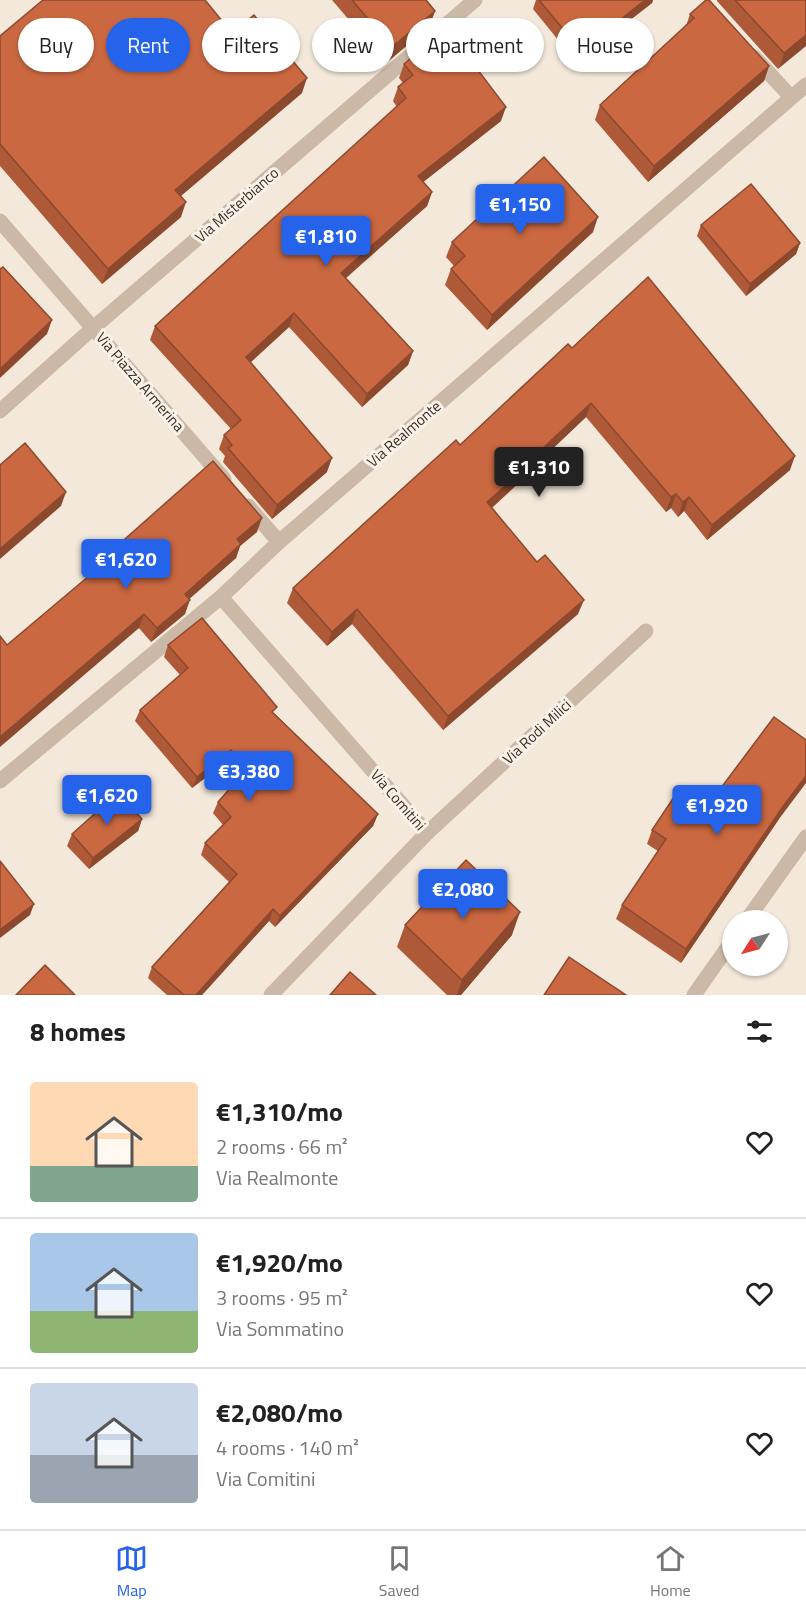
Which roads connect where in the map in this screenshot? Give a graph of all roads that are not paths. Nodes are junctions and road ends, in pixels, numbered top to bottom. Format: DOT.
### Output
graph roads {
  1 [pos="475,0"];
  2 [pos="742,44"];
  3 [pos="806,85"];
  4 [pos="791,97"];
  5 [pos="0,221"];
  6 [pos="93,328"];
  7 [pos="0,411"];
  8 [pos="279,542"];
  9 [pos="221,597"];
  10 [pos="646,632"];
  11 [pos="0,781"];
  12 [pos="427,833"];
  13 [pos="806,837"];
  14 [pos="754,910"];
  15 [pos="722,954"];
  16 [pos="271,995"];
  17 [pos="694,995"];
  1 -- 6 [label="street, Via Misterbianco"];
  2 -- 4 [label="street"];
  3 -- 4 [label="street, Via Realmonte"];
  4 -- 8 [label="street, Via Realmonte"];
  5 -- 6 [label="street, Via Piazza Armerina"];
  6 -- 7 [label="street, Via Misterbianco"];
  6 -- 8 [label="street, Via Piazza Armerina"];
  8 -- 9 [label="street, Via Realmonte"];
  9 -- 11 [label="street, Via Realmonte"];
  9 -- 12 [label="street, Via Comitini"];
  10 -- 12 [label="street, Via Rodi Milici"];
  12 -- 16 [label="street, Via Comitini"];
  13 -- 14 [label="street"];
  15 -- 17 [label="street"];
}
